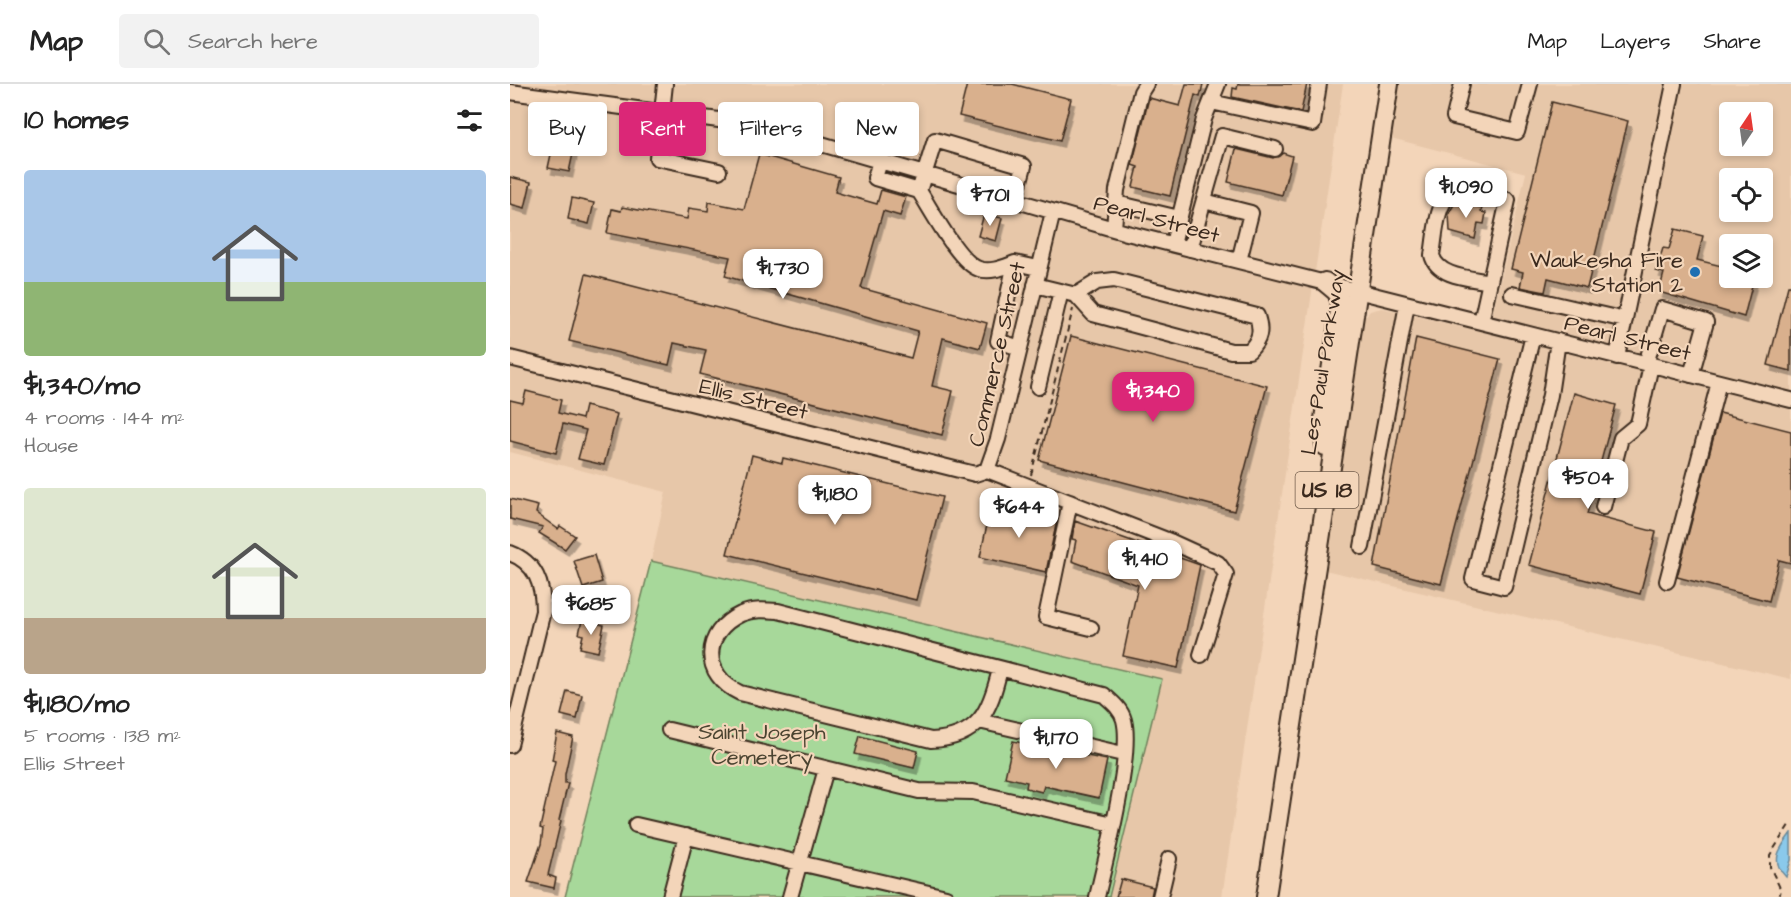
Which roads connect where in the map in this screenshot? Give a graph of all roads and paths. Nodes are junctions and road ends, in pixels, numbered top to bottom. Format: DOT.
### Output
graph roads {
  1 [pos="665,84"];
  2 [pos="1146,84"];
  3 [pos="1218,84"];
  4 [pos="1319,84"];
  5 [pos="1389,84"];
  6 [pos="1462,84"];
  7 [pos="1530,84"];
  8 [pos="1674,84"];
  9 [pos="553,91"];
  10 [pos="510,92"];
  11 [pos="664,102"];
  12 [pos="1211,102"];
  13 [pos="619,104"];
  14 [pos="706,118"];
  15 [pos="1275,149"];
  16 [pos="657,156"];
  17 [pos="880,161"];
  18 [pos="719,171"];
  19 [pos="924,174"];
  20 [pos="919,191"];
  21 [pos="1015,200"];
  22 [pos="1204,201"];
  23 [pos="1116,203"];
  24 [pos="1053,212"];
  25 [pos="1179,218"];
  26 [pos="1114,229"];
  27 [pos="1173,244"];
  28 [pos="1190,249"];
  29 [pos="1239,261"];
  30 [pos="1015,263"];
  31 [pos="1038,268"];
  32 [pos="1324,282"];
  33 [pos="1490,282"];
  34 [pos="1035,285"];
  35 [pos="1061,291"];
  36 [pos="1358,291"];
  37 [pos="1512,294"];
  38 [pos="1076,295"];
  39 [pos="1407,304"];
  40 [pos="1625,320"];
  41 [pos="1481,322"];
  42 [pos="1533,335"];
  43 [pos="1558,342"];
  44 [pos="1019,352"];
  45 [pos="1617,357"];
  46 [pos="510,358"];
  47 [pos="1044,363"];
  48 [pos="1649,364"];
  49 [pos="1691,375"];
  50 [pos="1719,382"];
  51 [pos="1038,387"];
  52 [pos="1791,400"];
  53 [pos="1033,468"];
  54 [pos="987,470"];
  55 [pos="1326,499"];
  56 [pos="1070,502"];
  57 [pos="1603,507"];
  58 [pos="1362,547"];
  59 [pos="510,553"];
  60 [pos="1666,581"];
  61 [pos="1090,628"];
  62 [pos="1201,655"];
  63 [pos="1000,669"];
  64 [pos="979,721"];
  65 [pos="669,730"];
  66 [pos="510,745"];
  67 [pos="1123,754"];
  68 [pos="826,769"];
  69 [pos="1791,822"];
  70 [pos="1113,824"];
  71 [pos="636,825"];
  72 [pos="686,836"];
  73 [pos="1169,859"];
  74 [pos="800,862"];
  75 [pos="912,893"];
  76 [pos="670,897"];
  77 [pos="790,897"];
  78 [pos="946,897"];
  79 [pos="1097,897"];
  80 [pos="1160,897"];
  81 [pos="1266,897"];
  82 [pos="1779,897"];
  1 -- 11 [label="street"];
  2 -- 23 [label="street"];
  3 -- 12 [label="street"];
  4 -- 12 [label="street"];
  5 -- 36 [label="main road, Les Paul Parkway / US 18"];
  6 -- 7 [label="street"];
  8 -- 40 [label="street"];
  9 -- 10 [label="street, Pearl Street"];
  9 -- 13 [label="street, Pearl Street"];
  12 -- 25 [label="street"];
  14 -- 17 [label="street, Pearl Street"];
  15 -- 22 [label="street"];
  16 -- 18 [label="street"];
  17 -- 19 [label="street, Pearl Street"];
  17 -- 20 [label="street"];
  19 -- 20 [label="street"];
  19 -- 21 [label="street, Pearl Street"];
  19 -- 21 [label="street"];
  20 -- 30 [label="street"];
  21 -- 24 [label="street, Pearl Street"];
  22 -- 28 [label="street"];
  22 -- 29 [label="street"];
  23 -- 25 [label="street"];
  23 -- 26 [label="street"];
  24 -- 26 [label="street, Pearl Street"];
  24 -- 31 [label="street, Commerce Street"];
  25 -- 27 [label="street"];
  26 -- 27 [label="street, Pearl Street"];
  27 -- 28 [label="street, Pearl Street"];
  28 -- 29 [label="street, Pearl Street"];
  29 -- 32 [label="street, Pearl Street"];
  30 -- 31 [label="street"];
  30 -- 44 [label="street"];
  31 -- 34 [label="street, Commerce Street"];
  32 -- 36 [label="street, Pearl Street"];
  32 -- 55 [label="main road"];
  33 -- 33 [label="street"];
  33 -- 41 [label="street"];
  34 -- 35 [label="street"];
  34 -- 44 [label="street, Commerce Street"];
  35 -- 38 [label="street"];
  35 -- 47 [label="street"];
  36 -- 39 [label="street, Pearl Street"];
  36 -- 55 [label="main road, Les Paul Parkway / US 18"];
  37 -- 40 [label="street"];
  38 -- 38 [label="street"];
  38 -- 53 [label="path"];
  39 -- 41 [label="street, Pearl Street"];
  39 -- 58 [label="street"];
  40 -- 45 [label="street"];
  41 -- 42 [label="street, Pearl Street"];
  42 -- 43 [label="street, Pearl Street"];
  42 -- 43 [label="street"];
  43 -- 45 [label="street, Pearl Street"];
  44 -- 47 [label="street"];
  44 -- 54 [label="street, Commerce Street"];
  45 -- 48 [label="street, Pearl Street"];
  46 -- 54 [label="street, Ellis Street"];
  47 -- 51 [label="street"];
  48 -- 49 [label="street, Pearl Street"];
  48 -- 49 [label="street"];
  48 -- 57 [label="street"];
  49 -- 50 [label="street, Pearl Street"];
  50 -- 52 [label="street, Pearl Street"];
  50 -- 60 [label="street"];
  54 -- 56 [label="street"];
  55 -- 81 [label="main road, Les Paul Parkway / US 18"];
  56 -- 61 [label="street"];
  56 -- 62 [label="street"];
  59 -- 66 [label="street"];
  63 -- 64 [label="street"];
  63 -- 64 [label="street"];
  63 -- 67 [label="street"];
  64 -- 67 [label="street"];
  65 -- 68 [label="street"];
  67 -- 70 [label="street"];
  68 -- 70 [label="street"];
  68 -- 74 [label="street"];
  69 -- 82 [label="path"];
  70 -- 79 [label="street"];
  71 -- 72 [label="street"];
  72 -- 74 [label="street"];
  72 -- 76 [label="street"];
  73 -- 80 [label="street"];
  74 -- 75 [label="street"];
  74 -- 77 [label="street"];
  75 -- 78 [label="street"];
}
